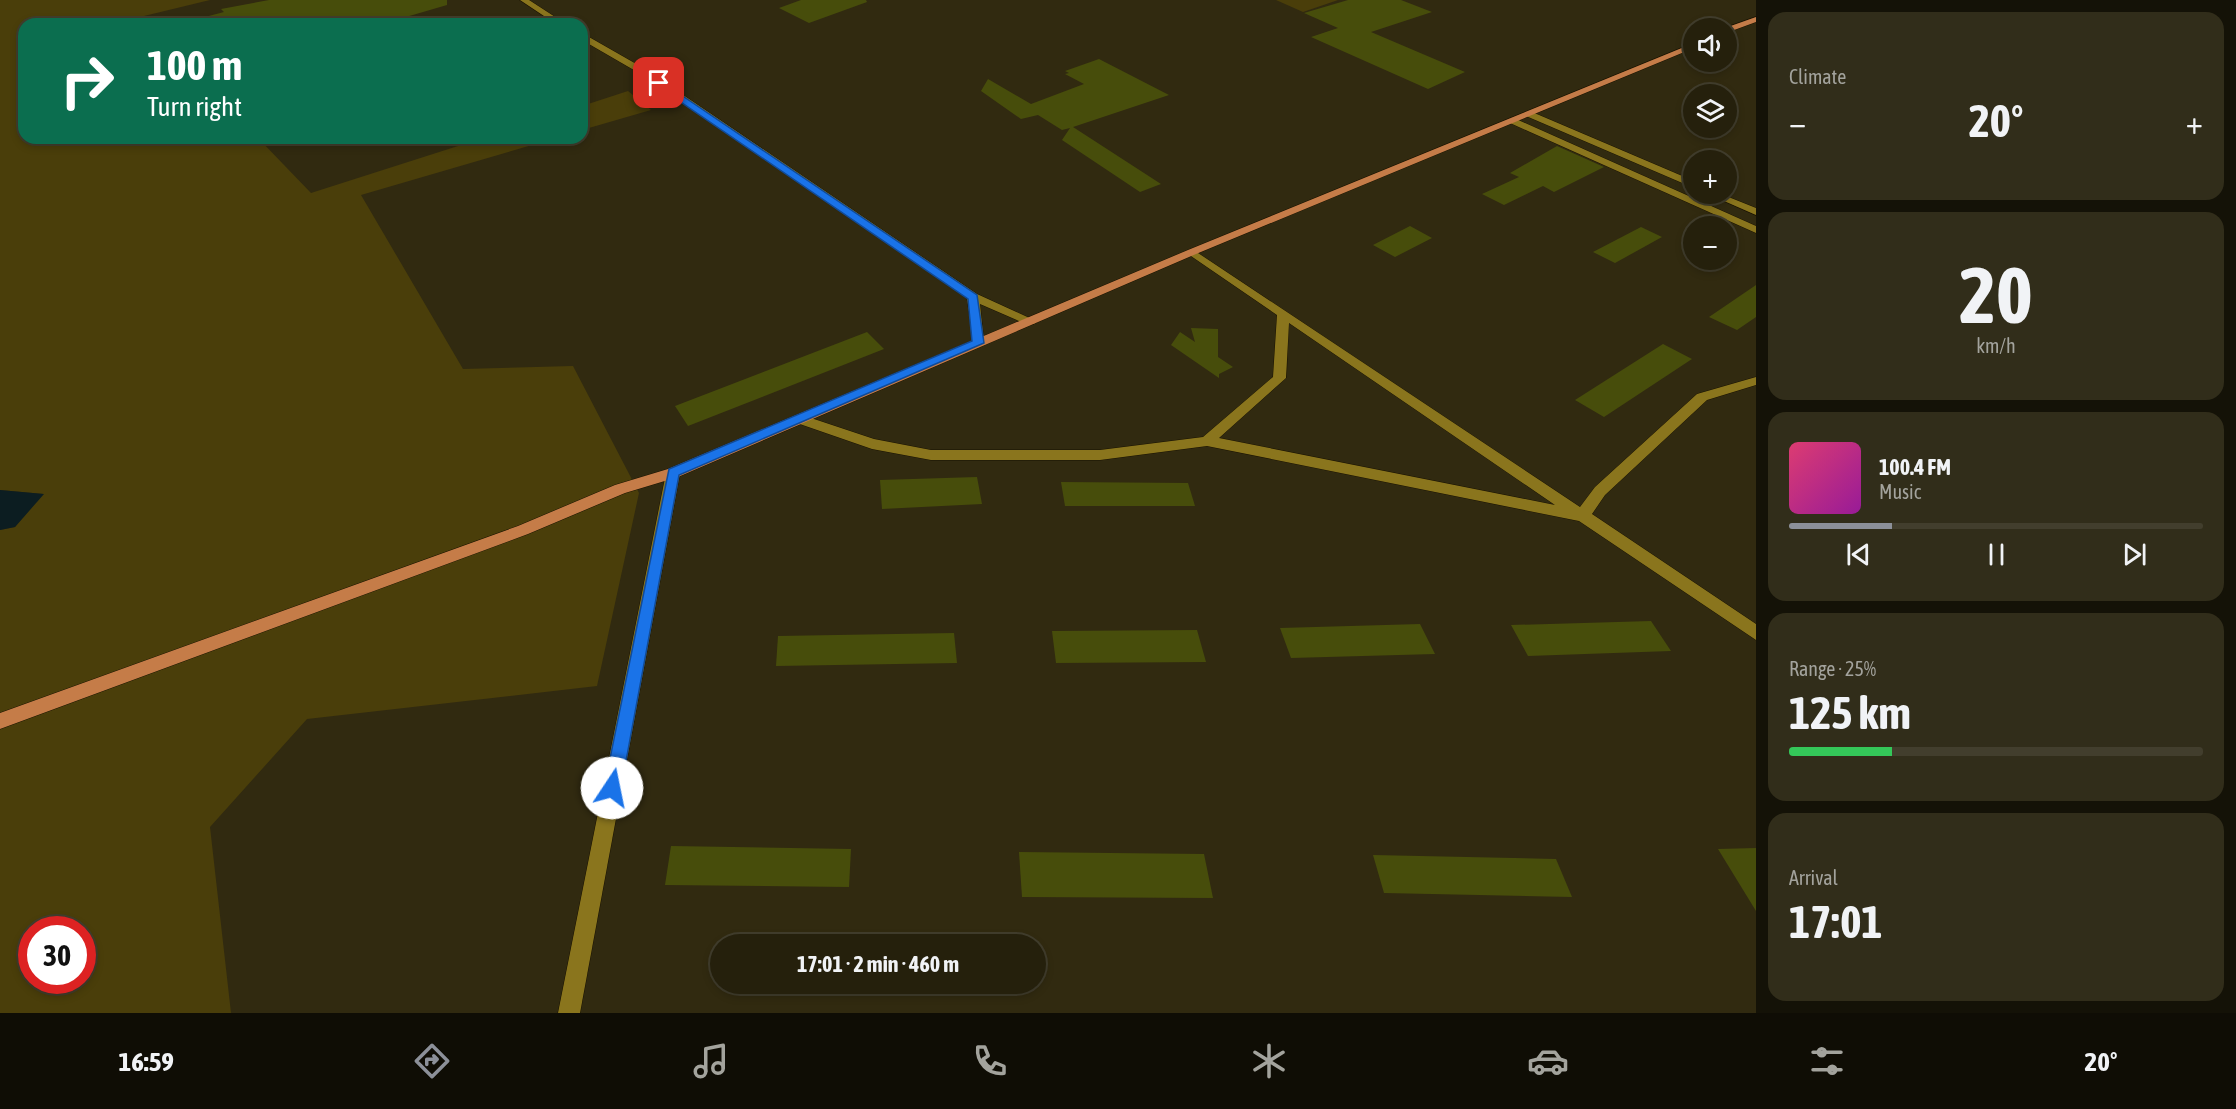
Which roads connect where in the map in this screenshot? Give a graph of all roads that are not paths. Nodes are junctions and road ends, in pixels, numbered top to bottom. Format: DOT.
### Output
graph roads {
  1 [pos="524,0"];
  2 [pos="552,18"];
  3 [pos="1756,19"];
  4 [pos="1737,27"];
  5 [pos="588,40"];
  6 [pos="1683,50"];
  7 [pos="1529,114"];
  8 [pos="1513,121"];
  9 [pos="1624,155"];
  10 [pos="1607,164"];
  11 [pos="1683,180"];
  12 [pos="1737,204"];
  13 [pos="1756,212"];
  14 [pos="1756,230"];
  15 [pos="1192,252"];
  16 [pos="973,297"];
  17 [pos="1283,315"];
  18 [pos="1030,321"];
  19 [pos="978,343"];
  20 [pos="1756,381"];
  21 [pos="799,420"];
  22 [pos="1207,441"];
  23 [pos="673,472"];
  24 [pos="1582,516"];
  25 [pos="1756,633"];
  26 [pos="0,721"];
  27 [pos="569,1013"];
  1 -- 2 [label="street"];
  3 -- 4 [label="main road"];
  5 -- 16 [label="street"];
  6 -- 7 [label="main road"];
  7 -- 8 [label="main road"];
  7 -- 9 [label="street"];
  8 -- 10 [label="street"];
  8 -- 15 [label="main road"];
  9 -- 10 [label="street"];
  9 -- 11 [label="street"];
  10 -- 14 [label="street"];
  12 -- 13 [label="street"];
  15 -- 17 [label="street"];
  15 -- 18 [label="main road"];
  16 -- 18 [label="street"];
  16 -- 19 [label="street"];
  17 -- 22 [label="street"];
  17 -- 24 [label="street"];
  18 -- 19 [label="main road"];
  19 -- 21 [label="main road"];
  20 -- 24 [label="street"];
  21 -- 22 [label="street"];
  21 -- 23 [label="main road"];
  22 -- 24 [label="street"];
  23 -- 26 [label="main road"];
  23 -- 27 [label="street"];
  24 -- 25 [label="street"];
}
